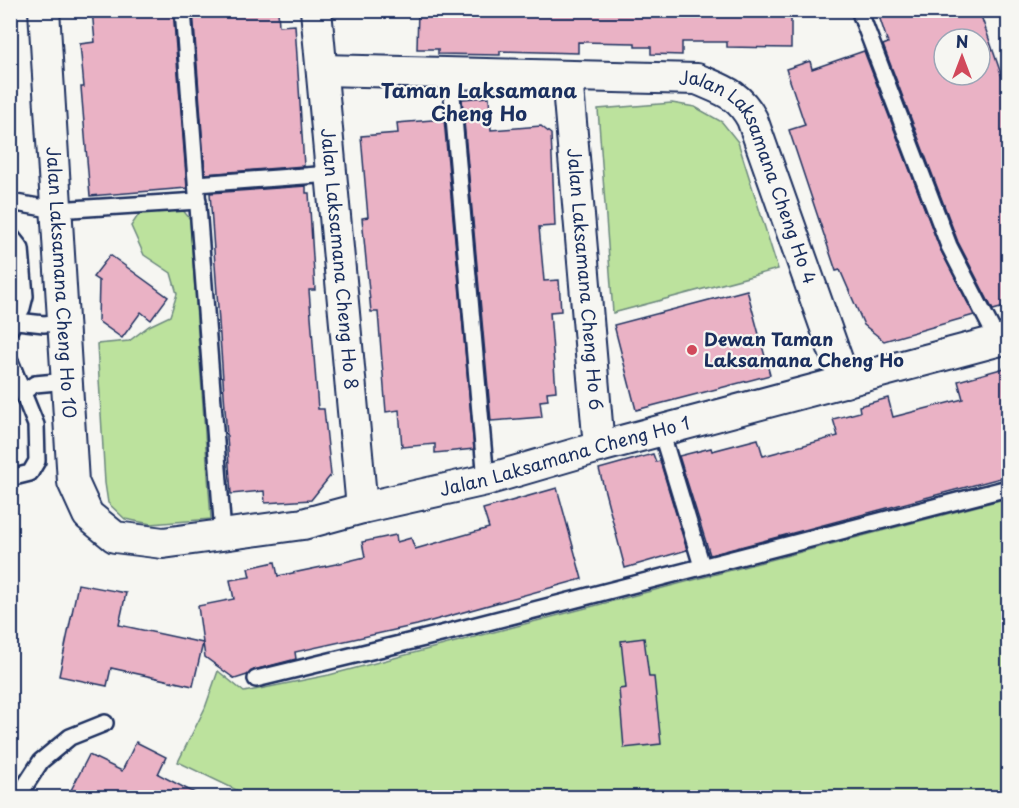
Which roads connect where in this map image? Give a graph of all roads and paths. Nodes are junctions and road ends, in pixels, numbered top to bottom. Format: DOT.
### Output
graph roads {
  1 [pos="44,10"];
  2 [pos="183,10"];
  3 [pos="316,10"];
  4 [pos="859,10"];
  5 [pos="322,70"];
  6 [pos="450,73"];
  7 [pos="567,76"];
  8 [pos="331,174"];
  9 [pos="197,184"];
  10 [pos="198,201"];
  11 [pos="10,202"];
  12 [pos="56,210"];
  13 [pos="10,235"];
  14 [pos="63,322"];
  15 [pos="14,325"];
  16 [pos="1003,339"];
  17 [pos="10,361"];
  18 [pos="67,381"];
  19 [pos="845,382"];
  20 [pos="23,392"];
  21 [pos="661,431"];
  22 [pos="599,447"];
  23 [pos="10,478"];
  24 [pos="486,480"];
  25 [pos="1008,488"];
  26 [pos="362,508"];
  27 [pos="223,534"];
  28 [pos="115,537"];
  29 [pos="702,566"];
  30 [pos="256,679"];
  31 [pos="105,723"];
  32 [pos="17,798"];
  1 -- 12 [label="street, Jalan Laksamana Cheng Ho 10"];
  2 -- 9 [label="lane"];
  3 -- 5 [label="street, Jalan Laksamana Cheng Ho 8"];
  4 -- 16 [label="lane"];
  5 -- 6 [label="street, Jalan Laksamana Cheng Ho 4"];
  5 -- 8 [label="street, Jalan Laksamana Cheng Ho 8"];
  6 -- 7 [label="street, Jalan Laksamana Cheng Ho 4"];
  6 -- 24 [label="lane"];
  7 -- 19 [label="street, Jalan Laksamana Cheng Ho 4"];
  7 -- 22 [label="street, Jalan Laksamana Cheng Ho 6"];
  8 -- 9 [label="lane"];
  8 -- 26 [label="street, Jalan Laksamana Cheng Ho 8"];
  9 -- 10 [label="lane"];
  10 -- 12 [label="lane"];
  10 -- 27 [label="lane"];
  11 -- 12 [label="lane"];
  12 -- 14 [label="street, Jalan Laksamana Cheng Ho 10"];
  13 -- 15 [label="lane"];
  14 -- 15 [label="lane"];
  14 -- 18 [label="street, Jalan Laksamana Cheng Ho 10"];
  16 -- 19 [label="street, Jalan Laksamana Cheng Ho 1"];
  17 -- 20 [label="lane"];
  18 -- 20 [label="lane"];
  18 -- 28 [label="street, Jalan Laksamana Cheng Ho 10"];
  19 -- 21 [label="street, Jalan Laksamana Cheng Ho 1"];
  20 -- 23 [label="lane"];
  21 -- 22 [label="street, Jalan Laksamana Cheng Ho 1"];
  21 -- 29 [label="lane"];
  22 -- 24 [label="street, Jalan Laksamana Cheng Ho 1"];
  24 -- 26 [label="street, Jalan Laksamana Cheng Ho 1"];
  25 -- 29 [label="lane"];
  26 -- 27 [label="street, Jalan Laksamana Cheng Ho 1"];
  27 -- 28 [label="street, Jalan Laksamana Cheng Ho 1"];
  29 -- 30 [label="lane"];
  31 -- 32 [label="lane"];
}
